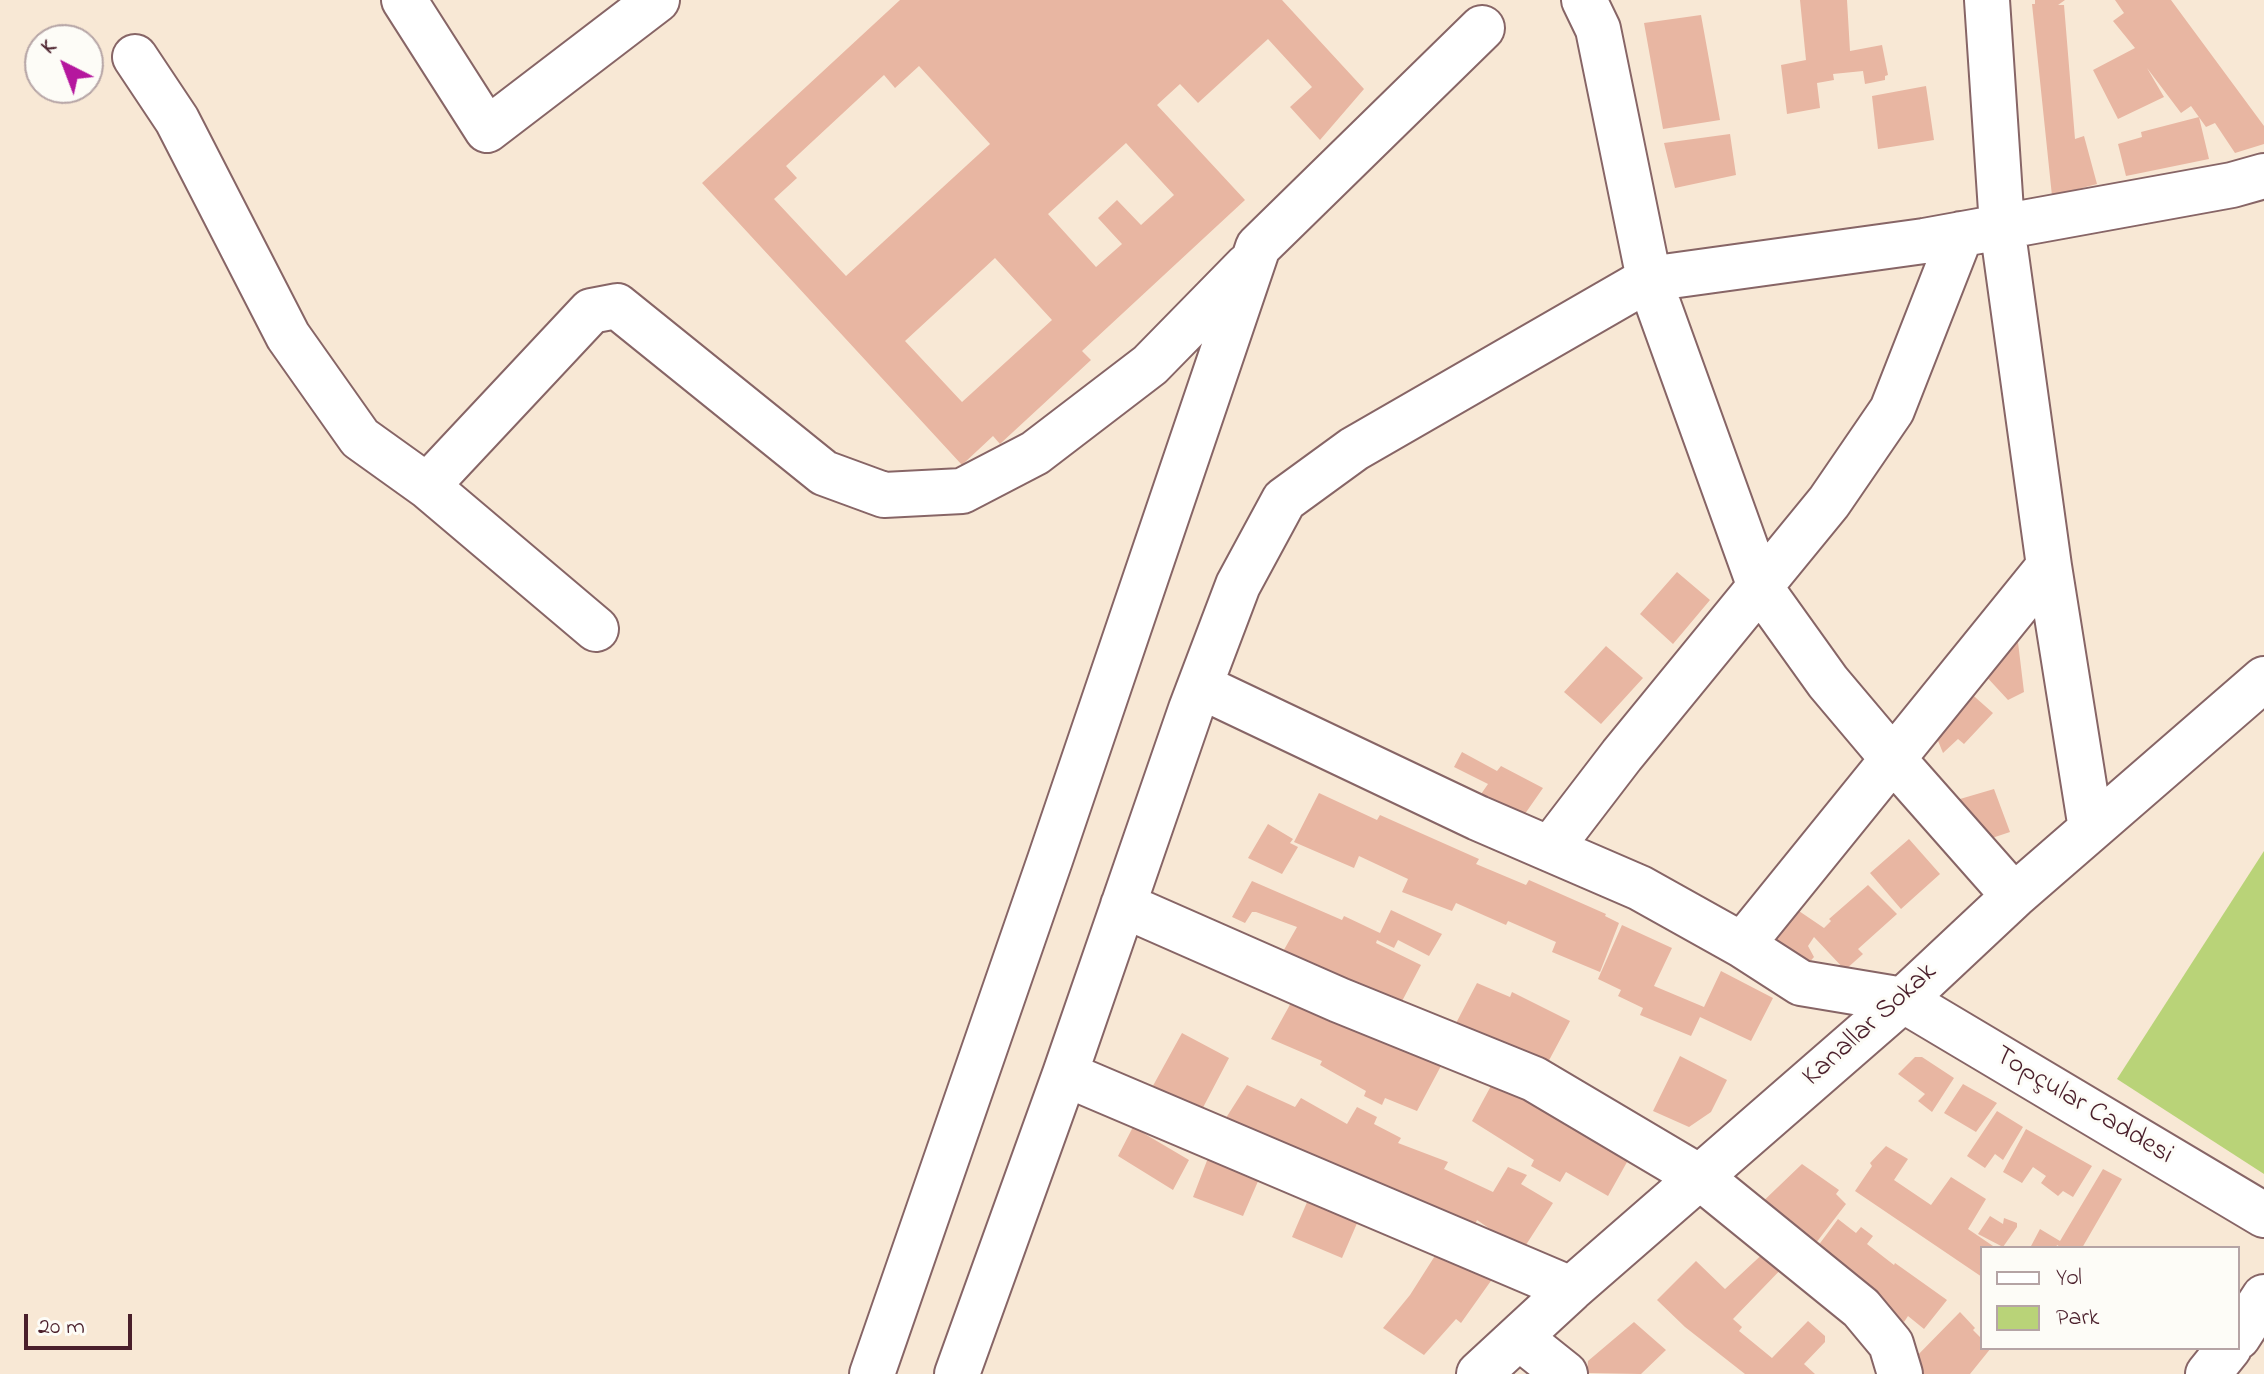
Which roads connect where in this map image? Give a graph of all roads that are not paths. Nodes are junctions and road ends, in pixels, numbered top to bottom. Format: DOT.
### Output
graph roads {
  1 [pos="404,0"];
  2 [pos="657,0"];
  3 [pos="1584,0"];
  4 [pos="1987,0"];
  5 [pos="1482,28"];
  6 [pos="135,57"];
  7 [pos="2264,176"];
  8 [pos="1982,230"];
  9 [pos="1255,257"];
  10 [pos="1649,279"];
  11 [pos="427,486"];
  12 [pos="2049,566"];
  13 [pos="1760,587"];
  14 [pos="596,629"];
  15 [pos="2264,679"];
  16 [pos="1200,686"];
  17 [pos="1893,759"];
  18 [pos="2091,829"];
  19 [pos="1550,849"];
  20 [pos="2014,896"];
  21 [pos="1123,905"];
  22 [pos="1742,945"];
  23 [pos="1903,1000"];
  24 [pos="1065,1074"];
  25 [pos="1701,1178"];
  26 [pos="2264,1215"];
  27 [pos="1571,1289"];
  28 [pos="2264,1297"];
  29 [pos="2240,1334"];
  30 [pos="1520,1338"];
  31 [pos="2227,1350"];
  32 [pos="872,1374"];
  33 [pos="957,1374"];
  34 [pos="1479,1374"];
  35 [pos="1565,1374"];
  36 [pos="1900,1374"];
  37 [pos="2208,1374"];
  1 -- 2 [label="street"];
  3 -- 10 [label="street"];
  4 -- 8 [label="street"];
  5 -- 9 [label="street"];
  6 -- 11 [label="street"];
  7 -- 8 [label="street"];
  8 -- 10 [label="street"];
  8 -- 12 [label="street"];
  8 -- 13 [label="street"];
  9 -- 11 [label="street"];
  9 -- 32 [label="street"];
  10 -- 13 [label="street"];
  10 -- 16 [label="street"];
  11 -- 14 [label="street"];
  12 -- 17 [label="street"];
  12 -- 18 [label="street"];
  13 -- 17 [label="street"];
  13 -- 19 [label="street"];
  15 -- 18 [label="street, Kanallar Sokak"];
  16 -- 19 [label="street"];
  16 -- 21 [label="street"];
  17 -- 20 [label="street"];
  17 -- 22 [label="street"];
  18 -- 20 [label="street, Kanallar Sokak"];
  19 -- 22 [label="street"];
  20 -- 23 [label="street, Kanallar Sokak"];
  21 -- 24 [label="street"];
  21 -- 25 [label="street"];
  22 -- 23 [label="street"];
  23 -- 25 [label="street, Kanallar Sokak"];
  23 -- 26 [label="street, Topçular Caddesi"];
  24 -- 27 [label="street"];
  24 -- 33 [label="street"];
  25 -- 27 [label="street, Kanallar Sokak"];
  25 -- 36 [label="street"];
  27 -- 30 [label="street, Kanallar Sokak"];
  28 -- 29 [label="street"];
  30 -- 34 [label="street, Kanallar Sokak"];
  30 -- 35 [label="street"];
  31 -- 37 [label="street"];
}
